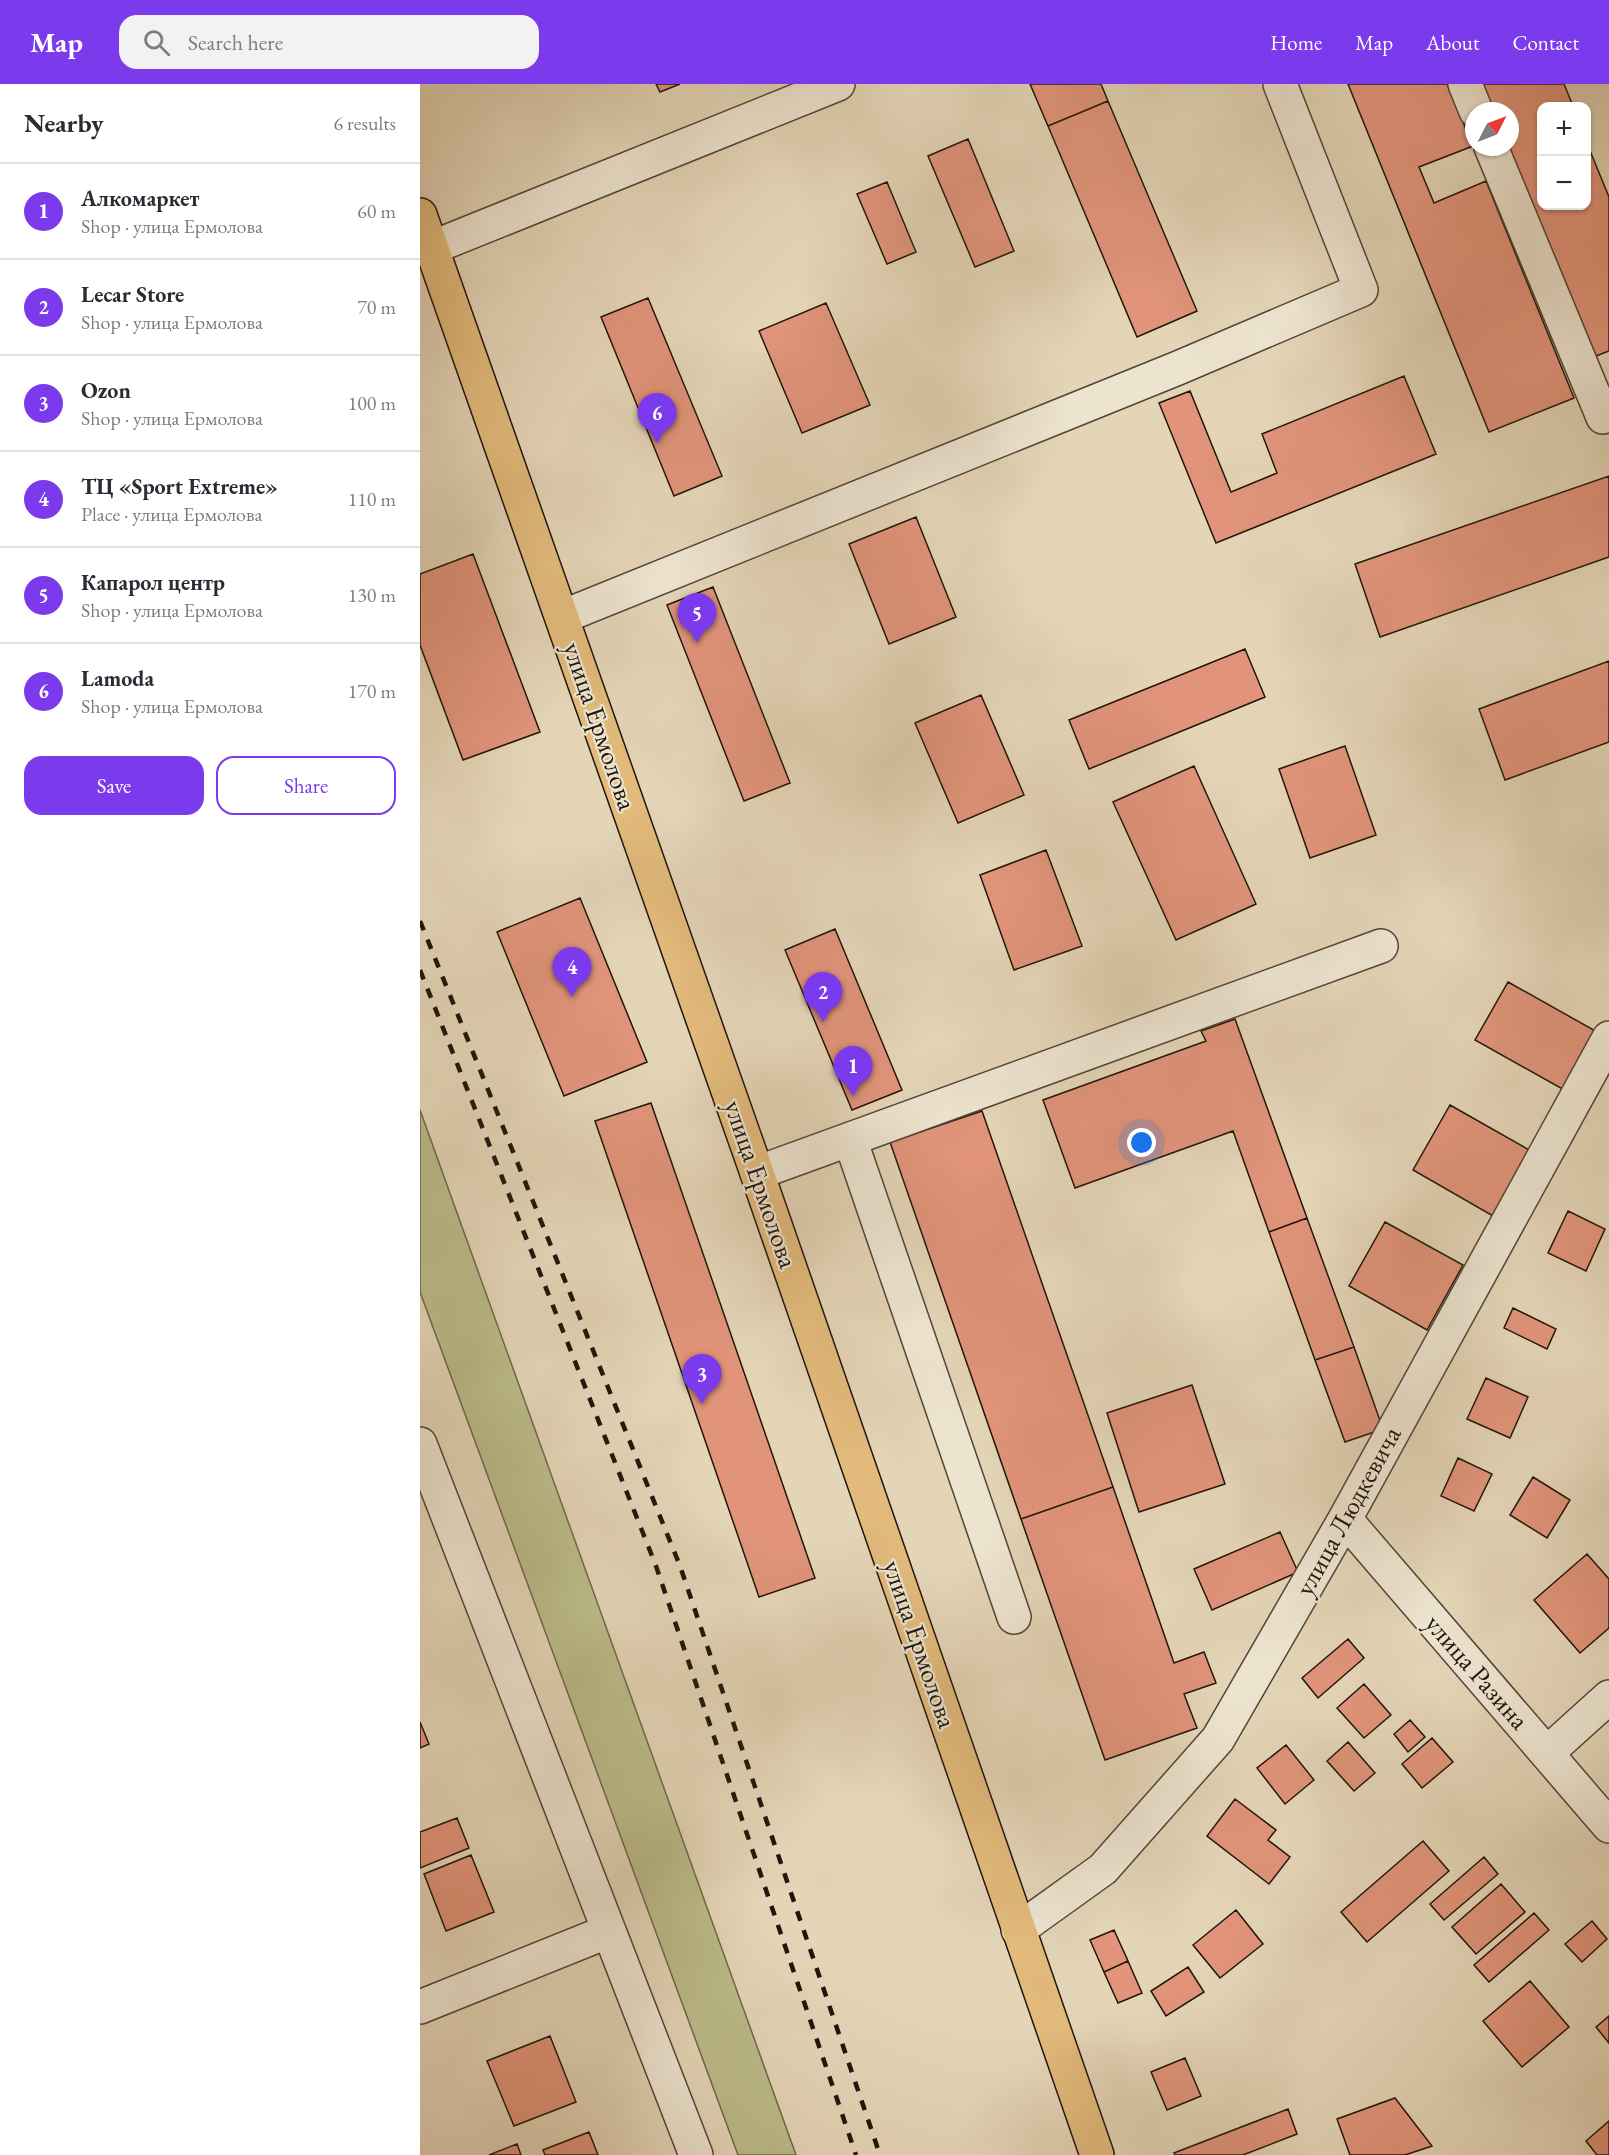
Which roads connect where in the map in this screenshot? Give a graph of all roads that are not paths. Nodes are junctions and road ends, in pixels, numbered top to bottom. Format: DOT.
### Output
graph roads {
  1 [pos="838,84"];
  2 [pos="1280,84"];
  3 [pos="1465,84"];
  4 [pos="1472,102"];
  5 [pos="1495,156"];
  6 [pos="420,215"];
  7 [pos="432,248"];
  8 [pos="1609,414"];
  9 [pos="562,617"];
  10 [pos="1381,946"];
  11 [pos="1609,1038"];
  12 [pos="850,1139"];
  13 [pos="757,1173"];
  14 [pos="420,1444"];
  15 [pos="1345,1520"];
  16 [pos="1014,1617"];
  17 [pos="1609,1698"];
  18 [pos="1547,1753"];
  19 [pos="1609,1826"];
  20 [pos="1018,1930"];
  21 [pos="609,1931"];
  22 [pos="420,2007"];
  23 [pos="696,2155"];
  24 [pos="1097,2155"];
  1 -- 7 [label="street"];
  2 -- 9 [label="street"];
  3 -- 4 [label="street"];
  5 -- 8 [label="street"];
  6 -- 7 [label="main road, улица Ермолова"];
  7 -- 9 [label="main road, улица Ермолова"];
  9 -- 13 [label="main road, улица Ермолова"];
  10 -- 12 [label="street"];
  11 -- 15 [label="street, улица Людкевича"];
  12 -- 13 [label="street"];
  12 -- 16 [label="street"];
  13 -- 20 [label="main road, улица Ермолова"];
  14 -- 21 [label="street"];
  15 -- 18 [label="street, улица Разина"];
  15 -- 20 [label="street, улица Людкевича"];
  17 -- 18 [label="street"];
  18 -- 19 [label="street, улица Разина"];
  20 -- 24 [label="main road, улица Ермолова"];
  21 -- 22 [label="street"];
  21 -- 23 [label="street"];
}
